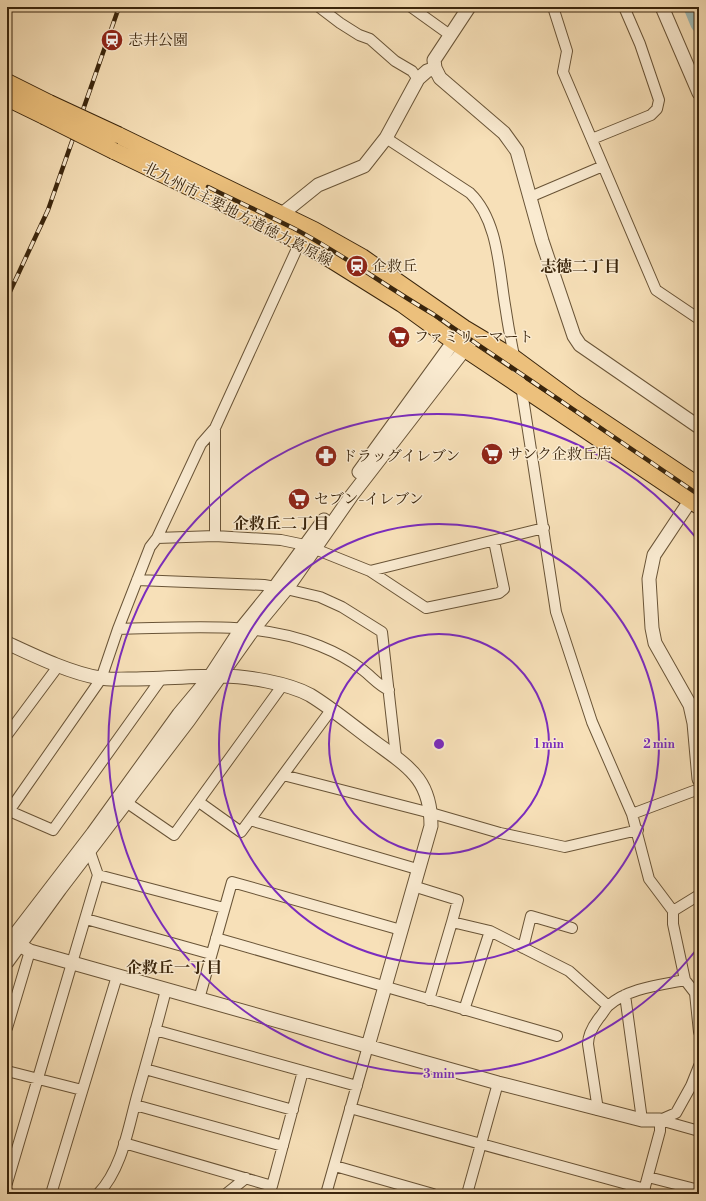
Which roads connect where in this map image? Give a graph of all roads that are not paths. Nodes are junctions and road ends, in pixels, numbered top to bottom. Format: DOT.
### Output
graph roads {
  1 [pos="319,7"];
  2 [pos="412,7"];
  3 [pos="469,7"];
  4 [pos="553,7"];
  5 [pos="624,7"];
  6 [pos="662,7"];
  7 [pos="450,35"];
  8 [pos="435,68"];
  9 [pos="418,79"];
  10 [pos="7,82"];
  11 [pos="699,94"];
  12 [pos="7,98"];
  13 [pos="46,110"];
  14 [pos="386,138"];
  15 [pos="592,139"];
  16 [pos="603,166"];
  17 [pos="530,197"];
  18 [pos="282,214"];
  19 [pos="300,242"];
  20 [pos="699,319"];
  21 [pos="470,331"];
  22 [pos="460,345"];
  23 [pos="514,358"];
  24 [pos="521,385"];
  25 [pos="699,427"];
  26 [pos="215,428"];
  27 [pos="699,486"];
  28 [pos="695,503"];
  29 [pos="544,528"];
  30 [pos="215,536"];
  31 [pos="157,538"];
  32 [pos="494,541"];
  33 [pos="310,546"];
  34 [pos="370,571"];
  35 [pos="138,580"];
  36 [pos="281,588"];
  37 [pos="118,629"];
  38 [pos="247,630"];
  39 [pos="7,643"];
  40 [pos="59,665"];
  41 [pos="215,677"];
  42 [pos="101,679"];
  43 [pos="161,679"];
  44 [pos="282,686"];
  45 [pos="389,690"];
  46 [pos="331,710"];
  47 [pos="7,735"];
  48 [pos="396,758"];
  49 [pos="283,775"];
  50 [pos="699,779"];
  51 [pos="699,789"];
  52 [pos="126,802"];
  53 [pos="199,802"];
  54 [pos="8,810"];
  55 [pos="431,813"];
  56 [pos="632,814"];
  57 [pos="250,820"];
  58 [pos="638,830"];
  59 [pos="90,852"];
  60 [pos="417,869"];
  61 [pos="98,875"];
  62 [pos="413,886"];
  63 [pos="699,895"];
  64 [pos="224,908"];
  65 [pos="673,912"];
  66 [pos="86,919"];
  67 [pos="452,922"];
  68 [pos="572,928"];
  69 [pos="401,930"];
  70 [pos="490,932"];
  71 [pos="216,938"];
  72 [pos="17,945"];
  73 [pos="523,948"];
  74 [pos="211,954"];
  75 [pos="7,962"];
  76 [pos="72,963"];
  77 [pos="116,976"];
  78 [pos="685,980"];
  79 [pos="385,987"];
  80 [pos="166,990"];
  81 [pos="625,995"];
  82 [pos="198,999"];
  83 [pos="429,1000"];
  84 [pos="608,1006"];
  85 [pos="464,1010"];
  86 [pos="7,1028"];
  87 [pos="155,1030"];
  88 [pos="699,1032"];
  89 [pos="557,1036"];
  90 [pos="368,1046"];
  91 [pos="699,1066"];
  92 [pos="145,1069"];
  93 [pos="7,1071"];
  94 [pos="303,1071"];
  95 [pos="38,1079"];
  96 [pos="498,1083"];
  97 [pos="357,1086"];
  98 [pos="695,1086"];
  99 [pos="82,1090"];
  100 [pos="135,1105"];
  101 [pos="350,1108"];
  102 [pos="293,1110"];
  103 [pos="598,1110"];
  104 [pos="642,1120"];
  105 [pos="660,1120"];
  106 [pos="699,1131"];
  107 [pos="124,1143"];
  108 [pos="481,1144"];
  109 [pos="283,1146"];
  110 [pos="335,1166"];
  111 [pos="648,1177"];
  112 [pos="246,1178"];
  113 [pos="7,1183"];
  114 [pos="699,1190"];
  115 [pos="644,1192"];
  116 [pos="7,1193"];
  117 [pos="10,1194"];
  118 [pos="51,1194"];
  119 [pos="98,1194"];
  120 [pos="226,1194"];
  121 [pos="326,1194"];
  122 [pos="433,1194"];
  123 [pos="467,1194"];
  1 -- 9 [label="street"];
  2 -- 7 [label="street"];
  3 -- 7 [label="street"];
  4 -- 15 [label="street"];
  5 -- 15 [label="street"];
  6 -- 11 [label="street"];
  7 -- 8 [label="street"];
  8 -- 9 [label="street"];
  8 -- 17 [label="street"];
  9 -- 14 [label="street"];
  10 -- 13 [label="main road, 北九州市主要地方道徳力葛原線"];
  12 -- 13 [label="main road, 北九州市主要地方道徳力葛原線"];
  13 -- 18 [label="main road, 北九州市主要地方道徳力葛原線, bridge"];
  13 -- 19 [label="main road, 北九州市主要地方道徳力葛原線, bridge"];
  14 -- 18 [label="street"];
  14 -- 23 [label="street"];
  15 -- 16 [label="street"];
  16 -- 17 [label="street"];
  16 -- 20 [label="street"];
  17 -- 25 [label="street"];
  18 -- 21 [label="main road, 北九州市主要地方道徳力葛原線"];
  19 -- 22 [label="main road, 北九州市主要地方道徳力葛原線"];
  19 -- 26 [label="street"];
  21 -- 22 [label="street"];
  21 -- 23 [label="main road, 北九州市主要地方道徳力葛原線"];
  22 -- 24 [label="main road, 北九州市主要地方道徳力葛原線"];
  22 -- 33 [label="street"];
  23 -- 24 [label="street"];
  23 -- 27 [label="main road, 北九州市主要地方道徳力葛原線"];
  24 -- 28 [label="main road, 北九州市主要地方道徳力葛原線"];
  24 -- 29 [label="street"];
  26 -- 30 [label="street"];
  26 -- 31 [label="street"];
  27 -- 28 [label="street"];
  28 -- 50 [label="street"];
  29 -- 32 [label="street"];
  29 -- 56 [label="street"];
  30 -- 31 [label="street"];
  30 -- 33 [label="street"];
  31 -- 35 [label="street"];
  32 -- 34 [label="street"];
  32 -- 34 [label="street"];
  33 -- 34 [label="street"];
  33 -- 36 [label="street"];
  35 -- 36 [label="street"];
  35 -- 37 [label="street"];
  36 -- 38 [label="street"];
  36 -- 45 [label="street"];
  37 -- 38 [label="street"];
  37 -- 42 [label="street"];
  38 -- 41 [label="street"];
  38 -- 45 [label="street"];
  39 -- 40 [label="street"];
  40 -- 42 [label="street"];
  40 -- 47 [label="street"];
  41 -- 43 [label="street"];
  41 -- 44 [label="street"];
  41 -- 52 [label="street"];
  41 -- 72 [label="street"];
  42 -- 43 [label="street"];
  42 -- 54 [label="street"];
  43 -- 54 [label="street"];
  44 -- 46 [label="street"];
  44 -- 53 [label="street"];
  45 -- 48 [label="street"];
  46 -- 48 [label="street"];
  46 -- 49 [label="street"];
  48 -- 55 [label="street"];
  49 -- 55 [label="street"];
  49 -- 57 [label="street"];
  51 -- 56 [label="street"];
  52 -- 53 [label="street"];
  52 -- 59 [label="street"];
  53 -- 57 [label="street"];
  55 -- 58 [label="street"];
  55 -- 60 [label="street"];
  56 -- 58 [label="street"];
  57 -- 60 [label="street"];
  58 -- 65 [label="street"];
  59 -- 61 [label="street"];
  59 -- 72 [label="street"];
  60 -- 62 [label="street"];
  61 -- 64 [label="street"];
  61 -- 66 [label="street"];
  62 -- 67 [label="street"];
  62 -- 69 [label="street"];
  63 -- 65 [label="street"];
  64 -- 69 [label="street"];
  64 -- 71 [label="street"];
  65 -- 78 [label="street"];
  66 -- 74 [label="street"];
  66 -- 76 [label="street"];
  67 -- 70 [label="street"];
  67 -- 83 [label="street"];
  68 -- 73 [label="street"];
  69 -- 79 [label="street"];
  70 -- 73 [label="street"];
  70 -- 85 [label="street"];
  71 -- 74 [label="street"];
  71 -- 79 [label="street"];
  72 -- 75 [label="street"];
  72 -- 76 [label="street"];
  72 -- 86 [label="street"];
  73 -- 84 [label="street"];
  74 -- 82 [label="street"];
  76 -- 77 [label="street"];
  76 -- 95 [label="street"];
  77 -- 80 [label="street"];
  77 -- 99 [label="street"];
  78 -- 81 [label="street"];
  78 -- 88 [label="street"];
  79 -- 83 [label="street"];
  79 -- 90 [label="street"];
  80 -- 82 [label="street"];
  80 -- 87 [label="street"];
  81 -- 84 [label="street"];
  81 -- 104 [label="street"];
  82 -- 90 [label="street"];
  83 -- 85 [label="street"];
  84 -- 103 [label="street"];
  85 -- 89 [label="street"];
  87 -- 92 [label="street"];
  87 -- 94 [label="street"];
  90 -- 96 [label="street"];
  90 -- 97 [label="street"];
  91 -- 98 [label="street"];
  92 -- 100 [label="street"];
  92 -- 102 [label="street"];
  93 -- 95 [label="street"];
  94 -- 97 [label="street"];
  94 -- 102 [label="street"];
  95 -- 99 [label="street"];
  95 -- 113 [label="street"];
  96 -- 103 [label="street"];
  96 -- 108 [label="street"];
  97 -- 101 [label="street"];
  98 -- 105 [label="street"];
  99 -- 118 [label="street"];
  100 -- 107 [label="street"];
  100 -- 109 [label="street"];
  101 -- 108 [label="street"];
  101 -- 110 [label="street"];
  102 -- 109 [label="street"];
  103 -- 104 [label="street"];
  104 -- 105 [label="street"];
  105 -- 106 [label="street"];
  105 -- 111 [label="street"];
  107 -- 112 [label="street"];
  107 -- 119 [label="street"];
  108 -- 115 [label="street"];
  108 -- 123 [label="street"];
  109 -- 112 [label="street"];
  110 -- 121 [label="street"];
  110 -- 122 [label="street"];
  111 -- 114 [label="street"];
  111 -- 115 [label="street"];
  112 -- 120 [label="street"];
  116 -- 117 [label="street"];
}
